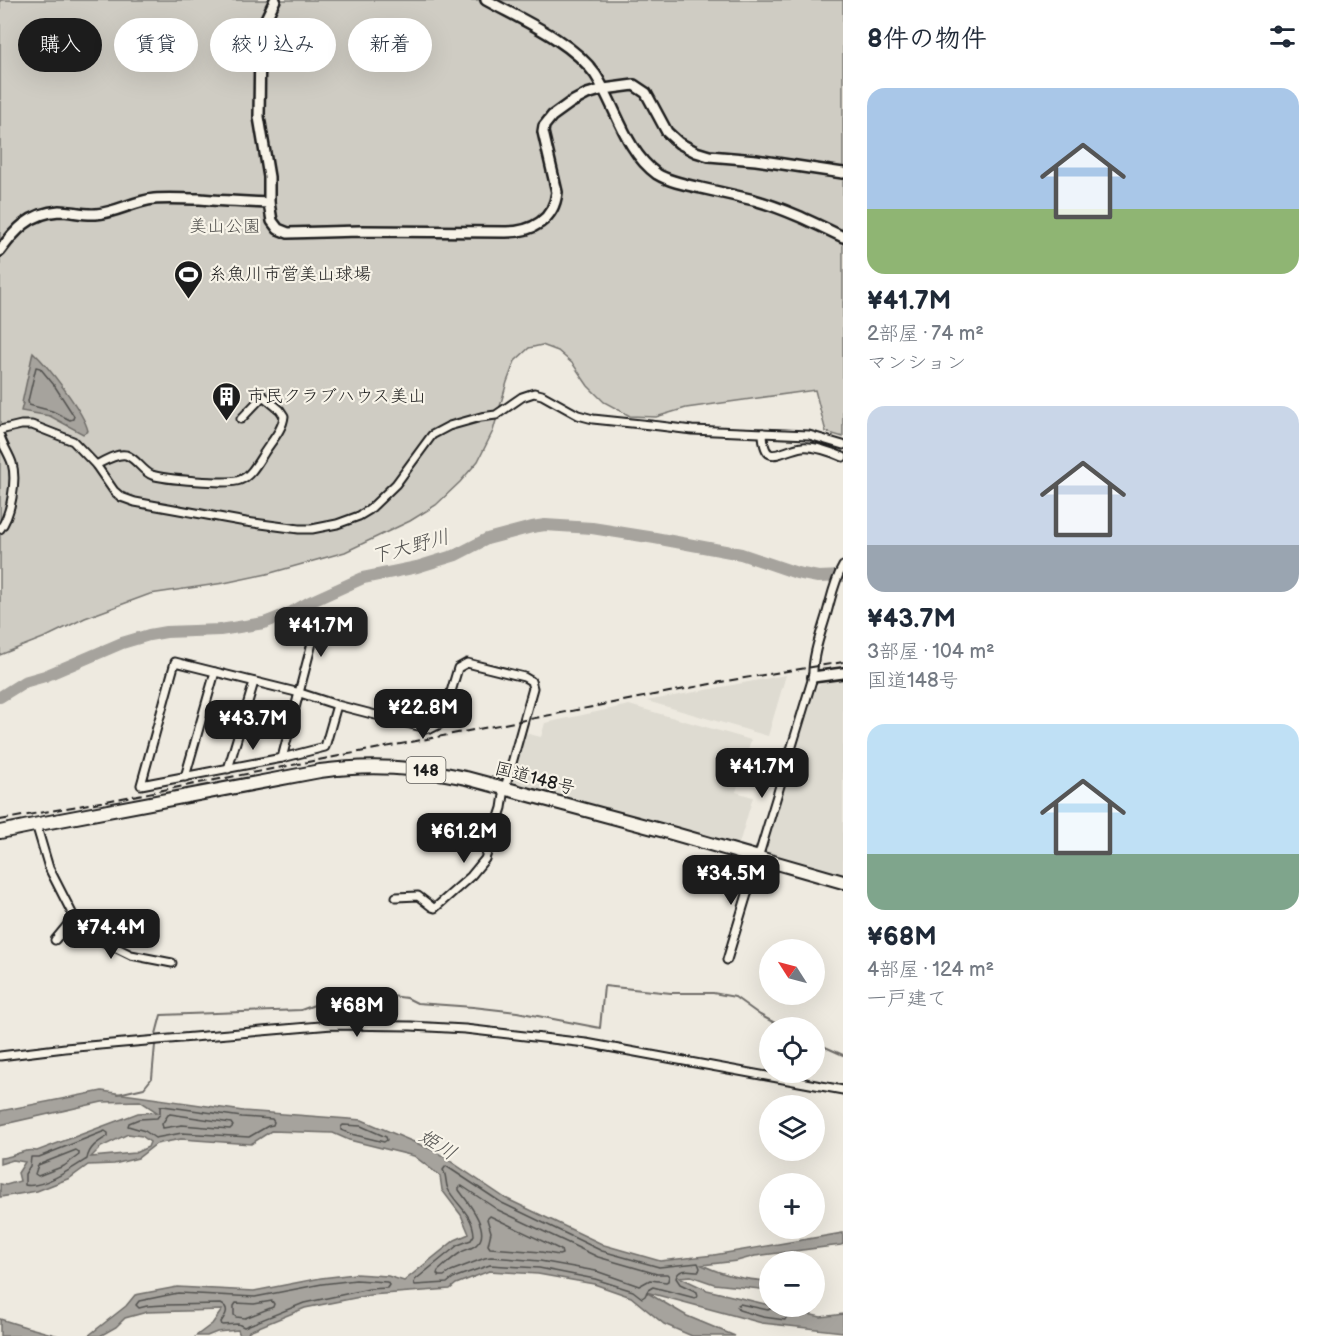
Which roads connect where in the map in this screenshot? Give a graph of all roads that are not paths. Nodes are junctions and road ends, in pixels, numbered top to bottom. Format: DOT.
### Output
graph roads {
  1 [pos="275,0"];
  2 [pos="486,0"];
  3 [pos="604,89"];
  4 [pos="843,173"];
  5 [pos="269,203"];
  6 [pos="843,237"];
  7 [pos="0,251"];
  8 [pos="242,419"];
  9 [pos="0,430"];
  10 [pos="763,433"];
  11 [pos="0,436"];
  12 [pos="843,445"];
  13 [pos="843,457"];
  14 [pos="96,465"];
  15 [pos="0,529"];
  16 [pos="843,566"];
  17 [pos="839,581"];
  18 [pos="319,616"];
  19 [pos="215,672"];
  20 [pos="843,673"];
  21 [pos="813,677"];
  22 [pos="254,682"];
  23 [pos="300,693"];
  24 [pos="337,705"];
  25 [pos="282,758"];
  26 [pos="228,769"];
  27 [pos="185,777"];
  28 [pos="505,788"];
  29 [pos="36,824"];
  30 [pos="0,832"];
  31 [pos="757,858"];
  32 [pos="843,882"];
  33 [pos="396,897"];
  34 [pos="74,917"];
  35 [pos="55,940"];
  36 [pos="727,960"];
  37 [pos="172,963"];
  38 [pos="0,1056"];
  39 [pos="843,1090"];
  1 -- 5 [label="street"];
  2 -- 3 [label="street"];
  3 -- 4 [label="street"];
  3 -- 5 [label="street"];
  3 -- 6 [label="street"];
  5 -- 7 [label="street"];
  8 -- 14 [label="street"];
  9 -- 14 [label="street"];
  10 -- 12 [label="street"];
  10 -- 13 [label="street"];
  10 -- 14 [label="street"];
  11 -- 15 [label="street"];
  16 -- 17 [label="street"];
  17 -- 21 [label="street"];
  18 -- 23 [label="street"];
  19 -- 22 [label="street"];
  19 -- 27 [label="street"];
  19 -- 27 [label="street"];
  20 -- 21 [label="street"];
  21 -- 31 [label="street"];
  22 -- 23 [label="street"];
  22 -- 26 [label="street"];
  23 -- 24 [label="street"];
  23 -- 25 [label="street"];
  24 -- 25 [label="street"];
  24 -- 28 [label="street"];
  25 -- 26 [label="street"];
  26 -- 27 [label="street"];
  28 -- 29 [label="highway, 国道148号 / 148"];
  28 -- 31 [label="highway, 国道148号 / 148"];
  28 -- 33 [label="street"];
  29 -- 30 [label="highway, 国道148号 / 148"];
  29 -- 34 [label="street"];
  31 -- 32 [label="highway, 国道148号 / 148"];
  31 -- 36 [label="street"];
  34 -- 35 [label="street"];
  34 -- 37 [label="street"];
  38 -- 39 [label="street"];
}
